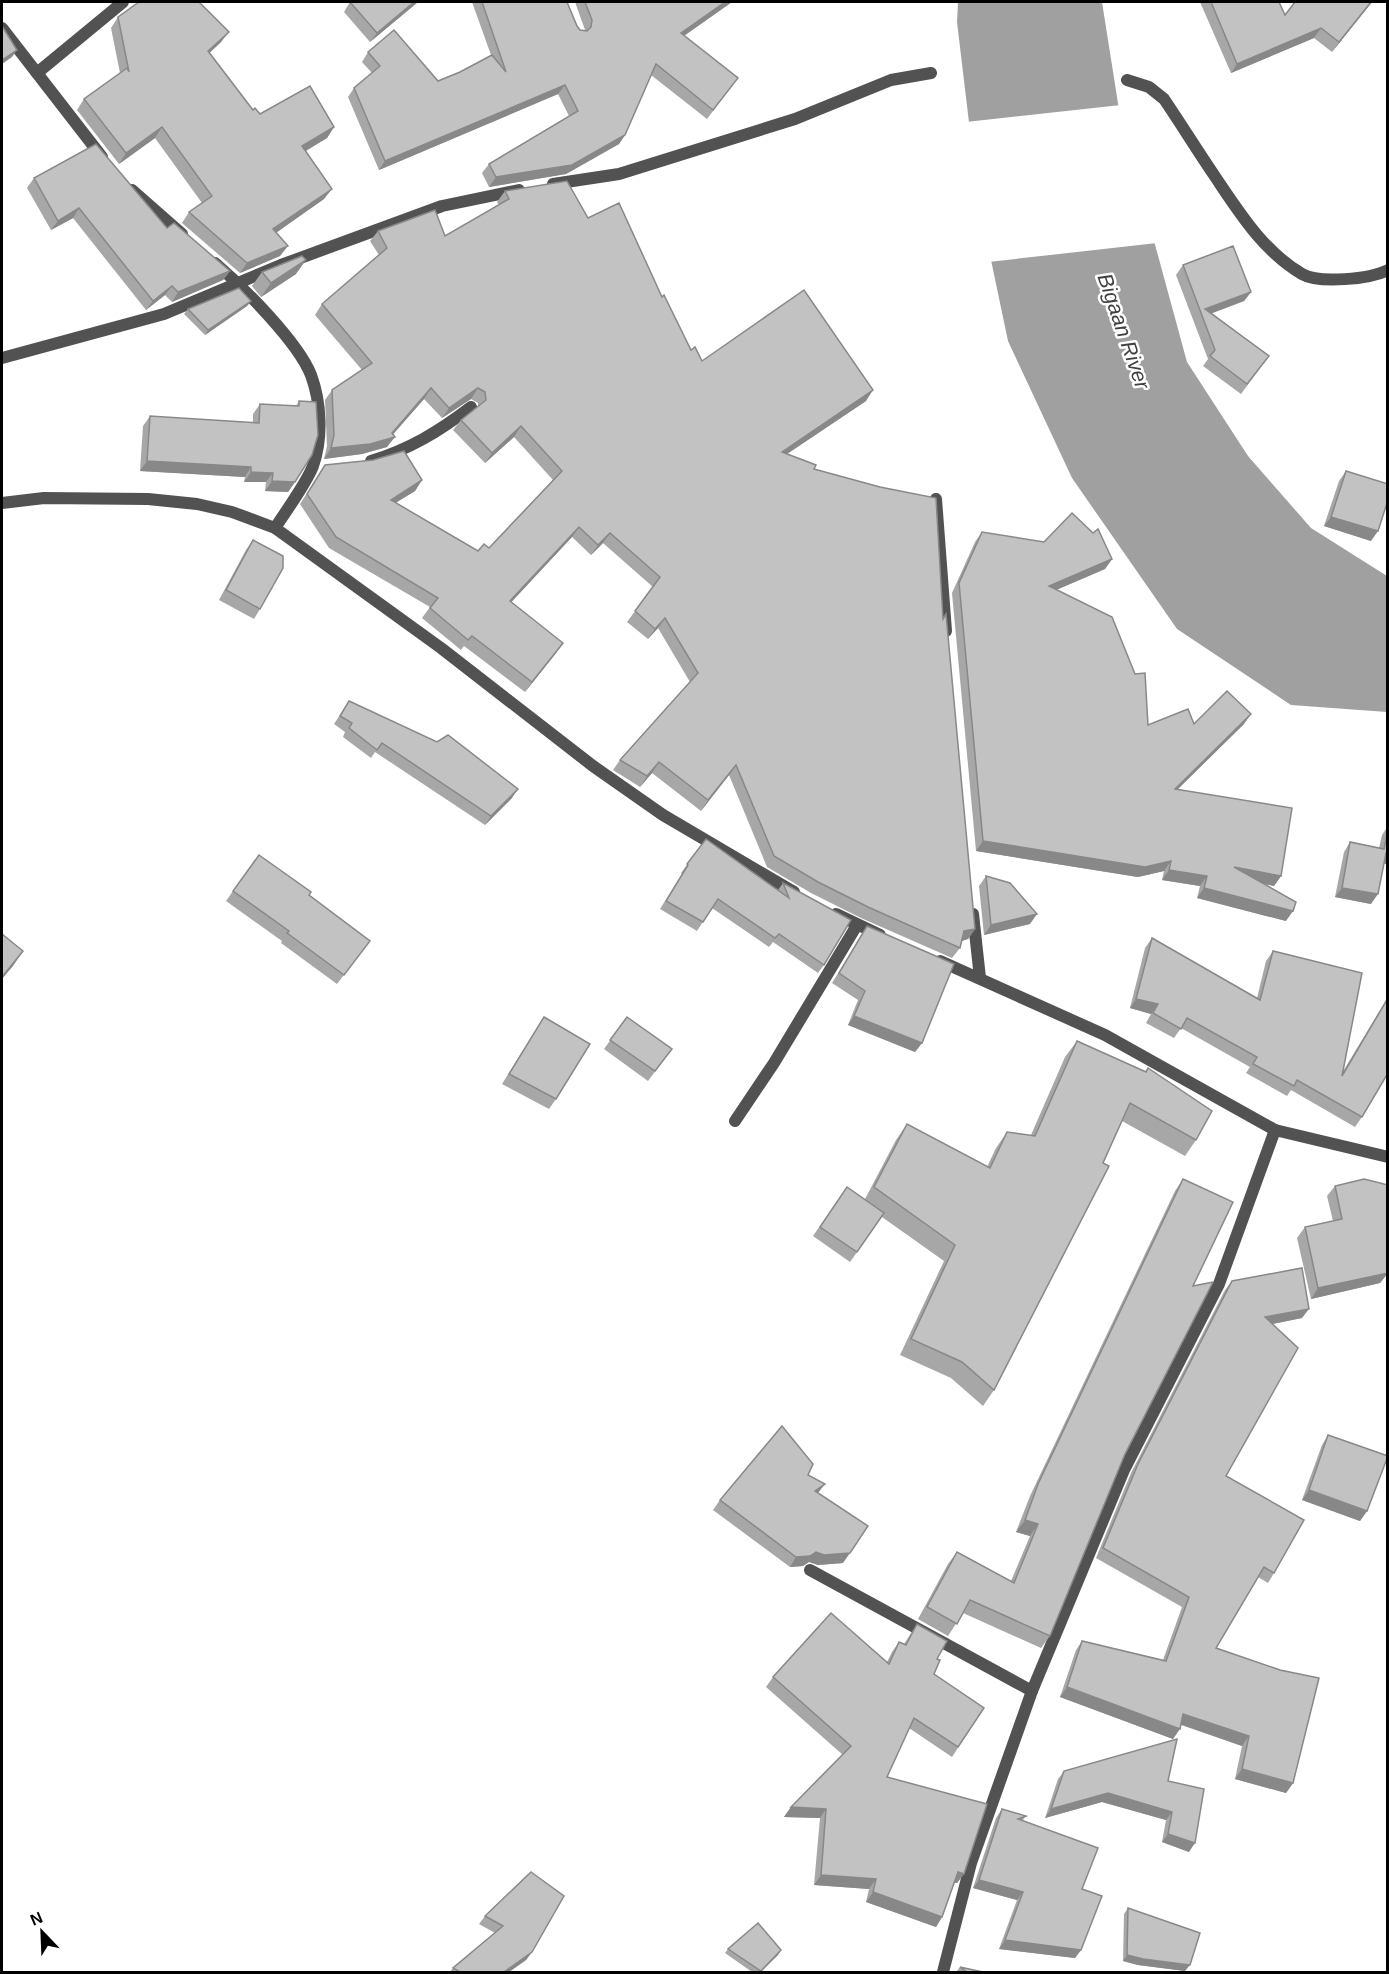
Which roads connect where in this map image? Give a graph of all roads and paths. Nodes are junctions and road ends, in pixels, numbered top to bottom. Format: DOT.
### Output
graph roads {
  1 [pos="123,2"];
  2 [pos="2,28"];
  3 [pos="37,73"];
  4 [pos="931,73"];
  5 [pos="1127,80"];
  6 [pos="1388,270"];
  7 [pos="237,282"];
  8 [pos="2,358"];
  9 [pos="471,407"];
  10 [pos="355,463"];
  11 [pos="936,499"];
  12 [pos="2,503"];
  13 [pos="275,528"];
  14 [pos="947,638"];
  15 [pos="972,898"];
  16 [pos="807,900"];
  17 [pos="827,910"];
  18 [pos="857,925"];
  19 [pos="888,938"];
  20 [pos="929,956"];
  21 [pos="980,978"];
  22 [pos="735,1121"];
  23 [pos="1275,1130"];
  24 [pos="1388,1157"];
  25 [pos="810,1570"];
  26 [pos="1032,1690"];
  27 [pos="943,1972"];
  1 -- 3 [label="street"];
  2 -- 3 [label="street"];
  3 -- 7 [label="street"];
  4 -- 7 [label="street"];
  5 -- 6 [label="street"];
  7 -- 8 [label="street"];
  7 -- 13 [label="street"];
  9 -- 10 [label="street"];
  11 -- 14 [label="street"];
  12 -- 13 [label="street"];
  13 -- 16 [label="street"];
  15 -- 21 [label="street"];
  17 -- 18 [label="street"];
  18 -- 19 [label="street"];
  18 -- 22 [label="street"];
  20 -- 21 [label="street"];
  21 -- 23 [label="street"];
  23 -- 24 [label="street"];
  23 -- 26 [label="street"];
  25 -- 26 [label="street"];
  26 -- 27 [label="street"];
}
